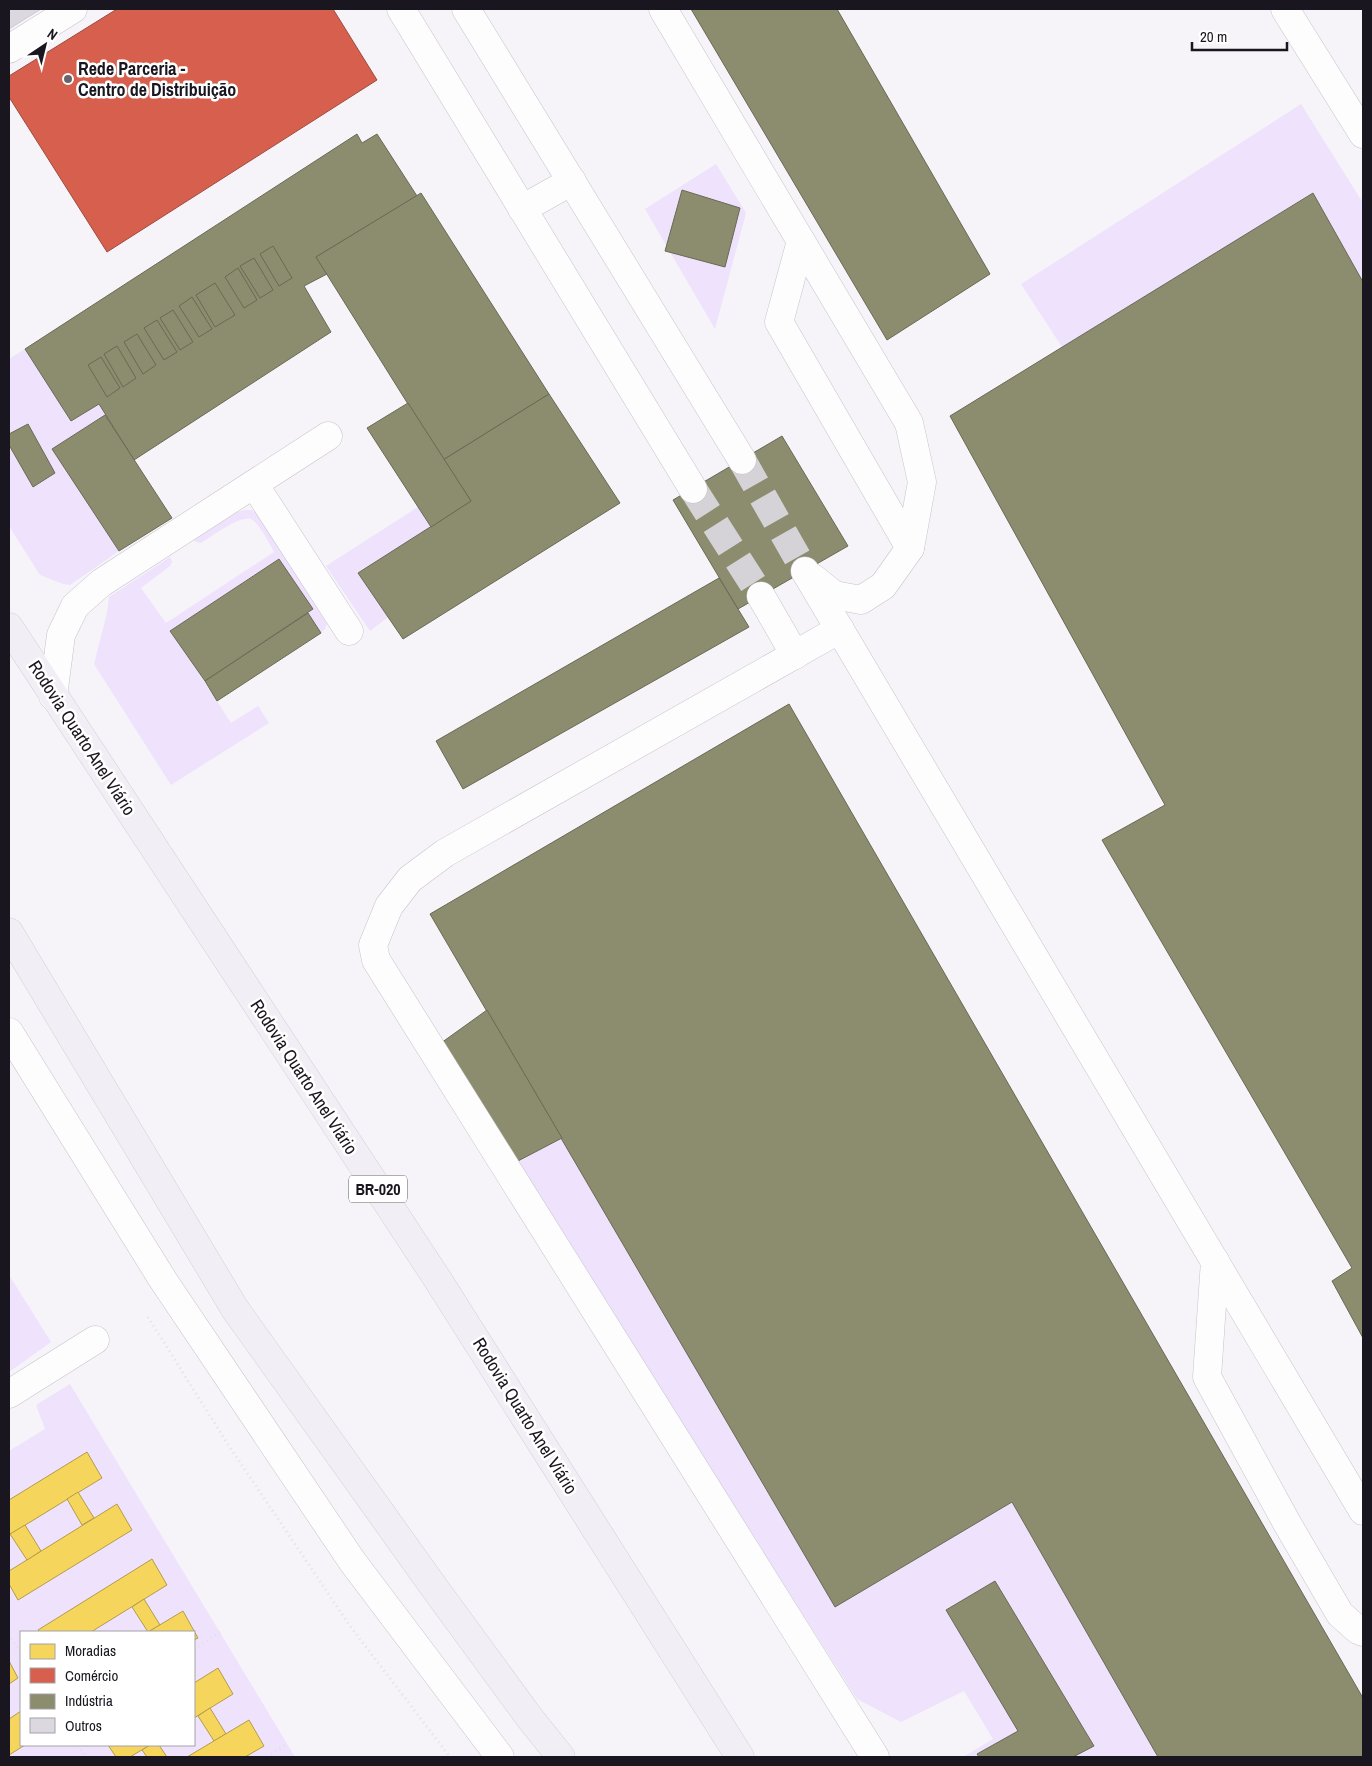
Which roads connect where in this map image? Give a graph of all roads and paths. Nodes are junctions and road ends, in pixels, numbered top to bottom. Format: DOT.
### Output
graph roads {
  1 [pos="73,9"];
  2 [pos="401,9"];
  3 [pos="466,9"];
  4 [pos="662,9"];
  5 [pos="1285,9"];
  6 [pos="9,49"];
  7 [pos="1363,134"];
  8 [pos="572,181"];
  9 [pos="522,209"];
  10 [pos="801,242"];
  11 [pos="328,436"];
  12 [pos="742,460"];
  13 [pos="254,484"];
  14 [pos="693,489"];
  15 [pos="910,548"];
  16 [pos="761,596"];
  17 [pos="9,627"];
  18 [pos="840,629"];
  19 [pos="349,631"];
  20 [pos="795,655"];
  21 [pos="53,696"];
  22 [pos="9,932"];
  23 [pos="9,1032"];
  24 [pos="1215,1261"];
  25 [pos="144,1310"];
  26 [pos="95,1340"];
  27 [pos="9,1394"];
  28 [pos="1363,1511"];
  29 [pos="220,1632"];
  30 [pos="1363,1632"];
  31 [pos="9,1634"];
  32 [pos="195,1648"];
  33 [pos="20,1652"];
  34 [pos="287,1744"];
  35 [pos="79,1746"];
  36 [pos="86,1757"];
  37 [pos="266,1757"];
  38 [pos="450,1757"];
  39 [pos="500,1757"];
  40 [pos="561,1757"];
  41 [pos="740,1757"];
  42 [pos="875,1757"];
  1 -- 6 [label="street"];
  2 -- 9 [label="street"];
  3 -- 8 [label="street"];
  4 -- 10 [label="street"];
  5 -- 7 [label="street"];
  8 -- 9 [label="street"];
  8 -- 12 [label="street"];
  9 -- 14 [label="street"];
  10 -- 15 [label="street"];
  10 -- 15 [label="street"];
  11 -- 13 [label="street"];
  13 -- 19 [label="street"];
  13 -- 21 [label="street"];
  15 -- 18 [label="street"];
  16 -- 20 [label="street"];
  17 -- 21 [label="highway, Rodovia Quarto Anel Viário / BR-020"];
  18 -- 20 [label="street"];
  18 -- 24 [label="street"];
  20 -- 42 [label="street"];
  21 -- 41 [label="highway, Rodovia Quarto Anel Viário / BR-020"];
  22 -- 40 [label="highway"];
  23 -- 39 [label="street"];
  24 -- 28 [label="street"];
  24 -- 30 [label="street"];
  25 -- 38 [label="path"];
  26 -- 27 [label="street"];
  29 -- 32 [label="path"];
  31 -- 33 [label="path"];
  34 -- 37 [label="path"];
  35 -- 36 [label="path"];
}
